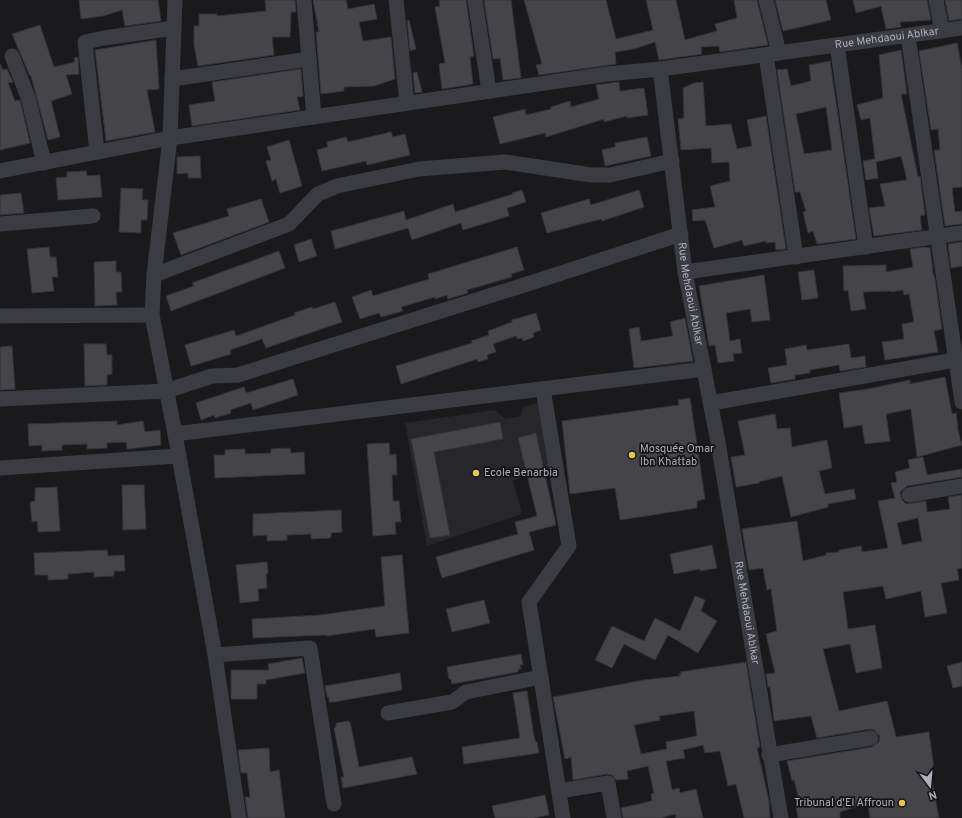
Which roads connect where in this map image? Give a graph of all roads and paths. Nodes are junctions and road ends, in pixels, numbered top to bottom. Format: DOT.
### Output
graph roads {
  1 [pos="174,0"];
  2 [pos="396,0"];
  3 [pos="475,0"];
  4 [pos="766,0"];
  5 [pos="936,0"];
  6 [pos="304,1"];
  7 [pos="174,28"];
  8 [pos="962,28"];
  9 [pos="942,31"];
  10 [pos="908,36"];
  11 [pos="837,45"];
  12 [pos="773,54"];
  13 [pos="12,56"];
  14 [pos="309,59"];
  15 [pos="660,69"];
  16 [pos="172,79"];
  17 [pos="489,90"];
  18 [pos="407,103"];
  19 [pos="314,117"];
  20 [pos="170,138"];
  21 [pos="98,152"];
  22 [pos="672,161"];
  23 [pos="44,163"];
  24 [pos="0,171"];
  25 [pos="93,216"];
  26 [pos="0,224"];
  27 [pos="962,233"];
  28 [pos="681,234"];
  29 [pos="937,237"];
  30 [pos="866,247"];
  31 [pos="796,257"];
  32 [pos="685,272"];
  33 [pos="154,275"];
  34 [pos="152,315"];
  35 [pos="0,316"];
  36 [pos="955,360"];
  37 [pos="704,369"];
  38 [pos="543,389"];
  39 [pos="166,391"];
  40 [pos="0,399"];
  41 [pos="962,402"];
  42 [pos="711,403"];
  43 [pos="174,434"];
  44 [pos="178,456"];
  45 [pos="0,468"];
  46 [pos="962,486"];
  47 [pos="909,495"];
  48 [pos="215,655"];
  49 [pos="541,677"];
  50 [pos="388,713"];
  51 [pos="871,738"];
  52 [pos="769,755"];
  53 [pos="559,791"];
  54 [pos="334,804"];
  55 [pos="239,818"];
  56 [pos="563,818"];
  57 [pos="614,818"];
  58 [pos="781,818"];
  1 -- 7 [label="street"];
  2 -- 18 [label="street"];
  3 -- 17 [label="street"];
  4 -- 12 [label="street"];
  5 -- 9 [label="street"];
  6 -- 14 [label="street"];
  7 -- 16 [label="street"];
  7 -- 21 [label="street"];
  8 -- 9 [label="street, Rue Mehdaoui Ablkar"];
  9 -- 10 [label="street, Rue Mehdaoui Ablkar"];
  10 -- 11 [label="street, Rue Mehdaoui Ablkar"];
  10 -- 29 [label="street"];
  11 -- 12 [label="street, Rue Mehdaoui Ablkar"];
  11 -- 30 [label="street"];
  12 -- 15 [label="street, Rue Mehdaoui Ablkar"];
  12 -- 31 [label="street"];
  13 -- 23 [label="street"];
  14 -- 16 [label="street"];
  14 -- 19 [label="street"];
  15 -- 17 [label="street"];
  15 -- 22 [label="street, Rue Mehdaoui Ablkar"];
  16 -- 20 [label="street"];
  17 -- 18 [label="street"];
  18 -- 19 [label="street"];
  19 -- 20 [label="street"];
  20 -- 21 [label="street"];
  20 -- 33 [label="street"];
  21 -- 23 [label="street"];
  22 -- 28 [label="street, Rue Mehdaoui Ablkar"];
  22 -- 33 [label="street"];
  23 -- 24 [label="street"];
  25 -- 26 [label="street"];
  27 -- 29 [label="street"];
  28 -- 32 [label="street, Rue Mehdaoui Ablkar"];
  28 -- 39 [label="street"];
  29 -- 30 [label="street"];
  29 -- 36 [label="street"];
  30 -- 31 [label="street"];
  31 -- 32 [label="street"];
  32 -- 37 [label="street, Rue Mehdaoui Ablkar"];
  33 -- 34 [label="street"];
  34 -- 35 [label="street"];
  34 -- 39 [label="street"];
  36 -- 41 [label="street"];
  36 -- 42 [label="street"];
  37 -- 38 [label="street"];
  37 -- 42 [label="street, Rue Mehdaoui Ablkar"];
  38 -- 43 [label="street"];
  38 -- 49 [label="street"];
  39 -- 40 [label="street"];
  39 -- 43 [label="street"];
  42 -- 52 [label="street, Rue Mehdaoui Ablkar"];
  43 -- 44 [label="street"];
  44 -- 45 [label="street"];
  44 -- 48 [label="street"];
  46 -- 47 [label="street"];
  48 -- 54 [label="street"];
  48 -- 55 [label="street"];
  49 -- 50 [label="street"];
  49 -- 53 [label="street"];
  51 -- 52 [label="street"];
  52 -- 58 [label="street, Rue Mehdaoui Ablkar"];
  53 -- 56 [label="street"];
  53 -- 57 [label="street"];
}
